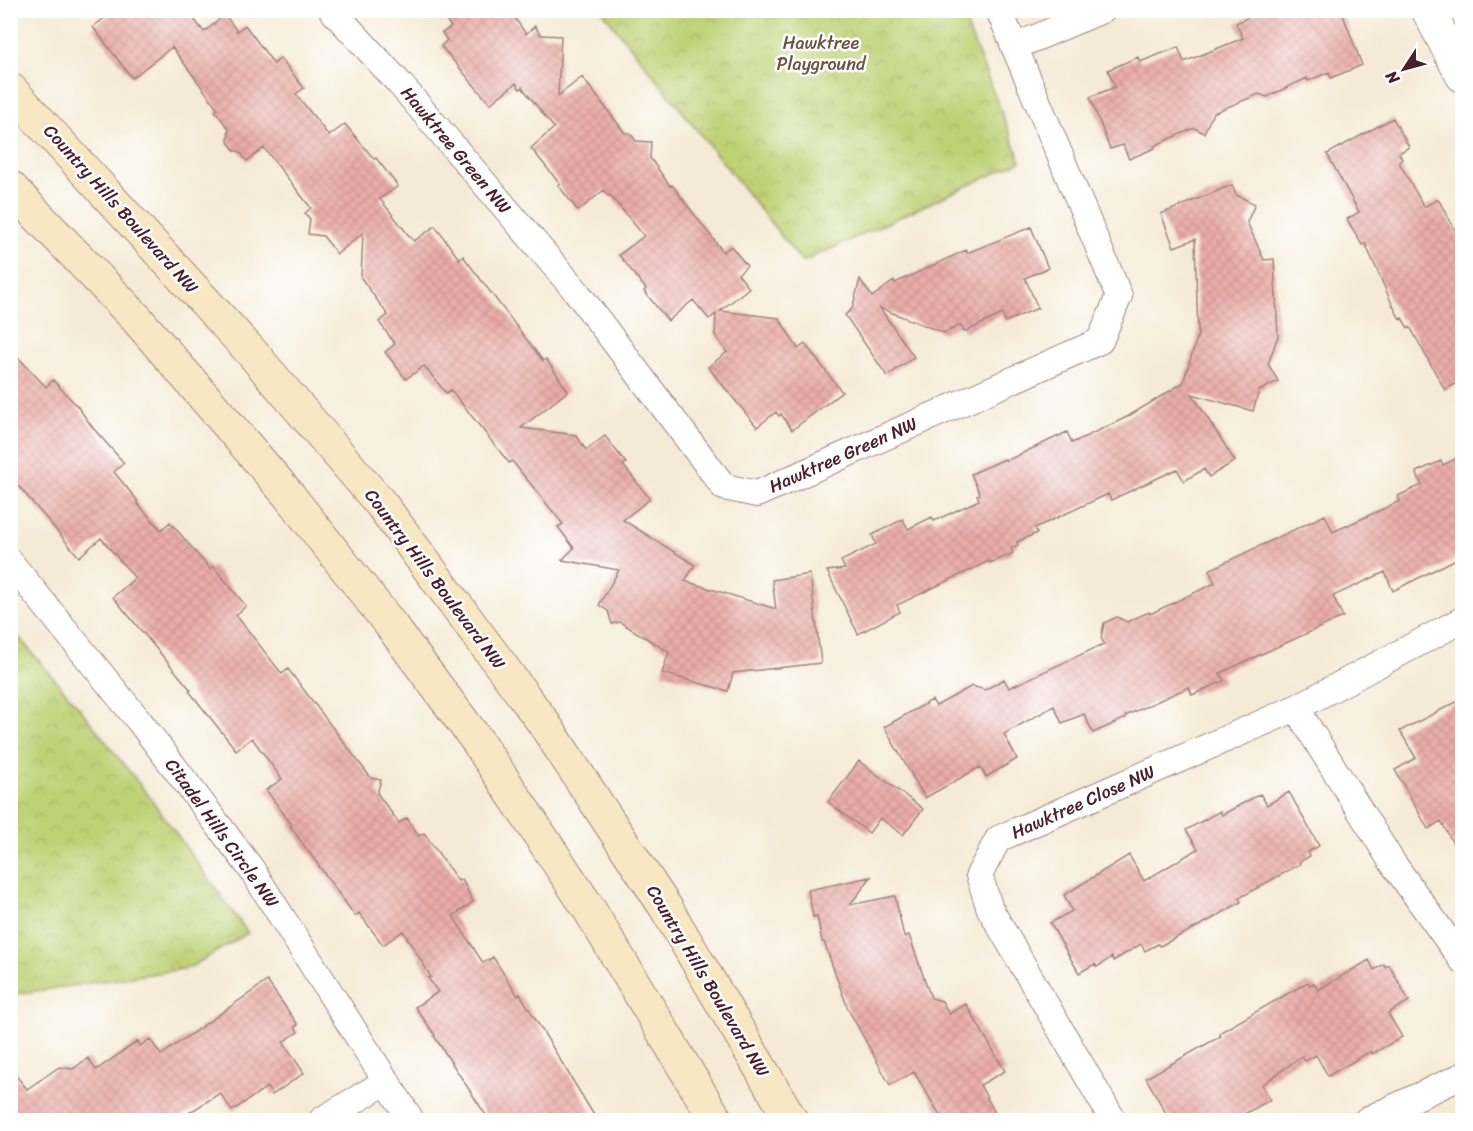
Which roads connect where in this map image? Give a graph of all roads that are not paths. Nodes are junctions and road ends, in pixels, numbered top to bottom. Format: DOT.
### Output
graph roads {
  1 [pos="332,10"];
  2 [pos="999,10"];
  3 [pos="1102,10"];
  4 [pos="1428,10"];
  5 [pos="1014,46"];
  6 [pos="1462,75"];
  7 [pos="10,89"];
  8 [pos="10,187"];
  9 [pos="10,562"];
  10 [pos="1462,620"];
  11 [pos="1296,708"];
  12 [pos="1462,960"];
  13 [pos="1462,1076"];
  14 [pos="387,1081"];
  15 [pos="322,1120"];
  16 [pos="411,1120"];
  17 [pos="717,1120"];
  18 [pos="792,1120"];
  19 [pos="1113,1120"];
  20 [pos="1367,1120"];
  1 -- 5 [label="street, Hawktree Green NW"];
  2 -- 5 [label="street, Hawktree Green NW"];
  3 -- 5 [label="street"];
  4 -- 6 [label="street"];
  7 -- 18 [label="main road, Country Hills Boulevard NW"];
  8 -- 17 [label="main road"];
  9 -- 14 [label="street, Citadel Hills Circle NW"];
  10 -- 11 [label="street, Hawktree Close NW"];
  11 -- 12 [label="street"];
  11 -- 19 [label="street, Hawktree Close NW"];
  13 -- 20 [label="street"];
  14 -- 15 [label="street"];
  14 -- 16 [label="street, Citadel Hills Circle NW"];
}
